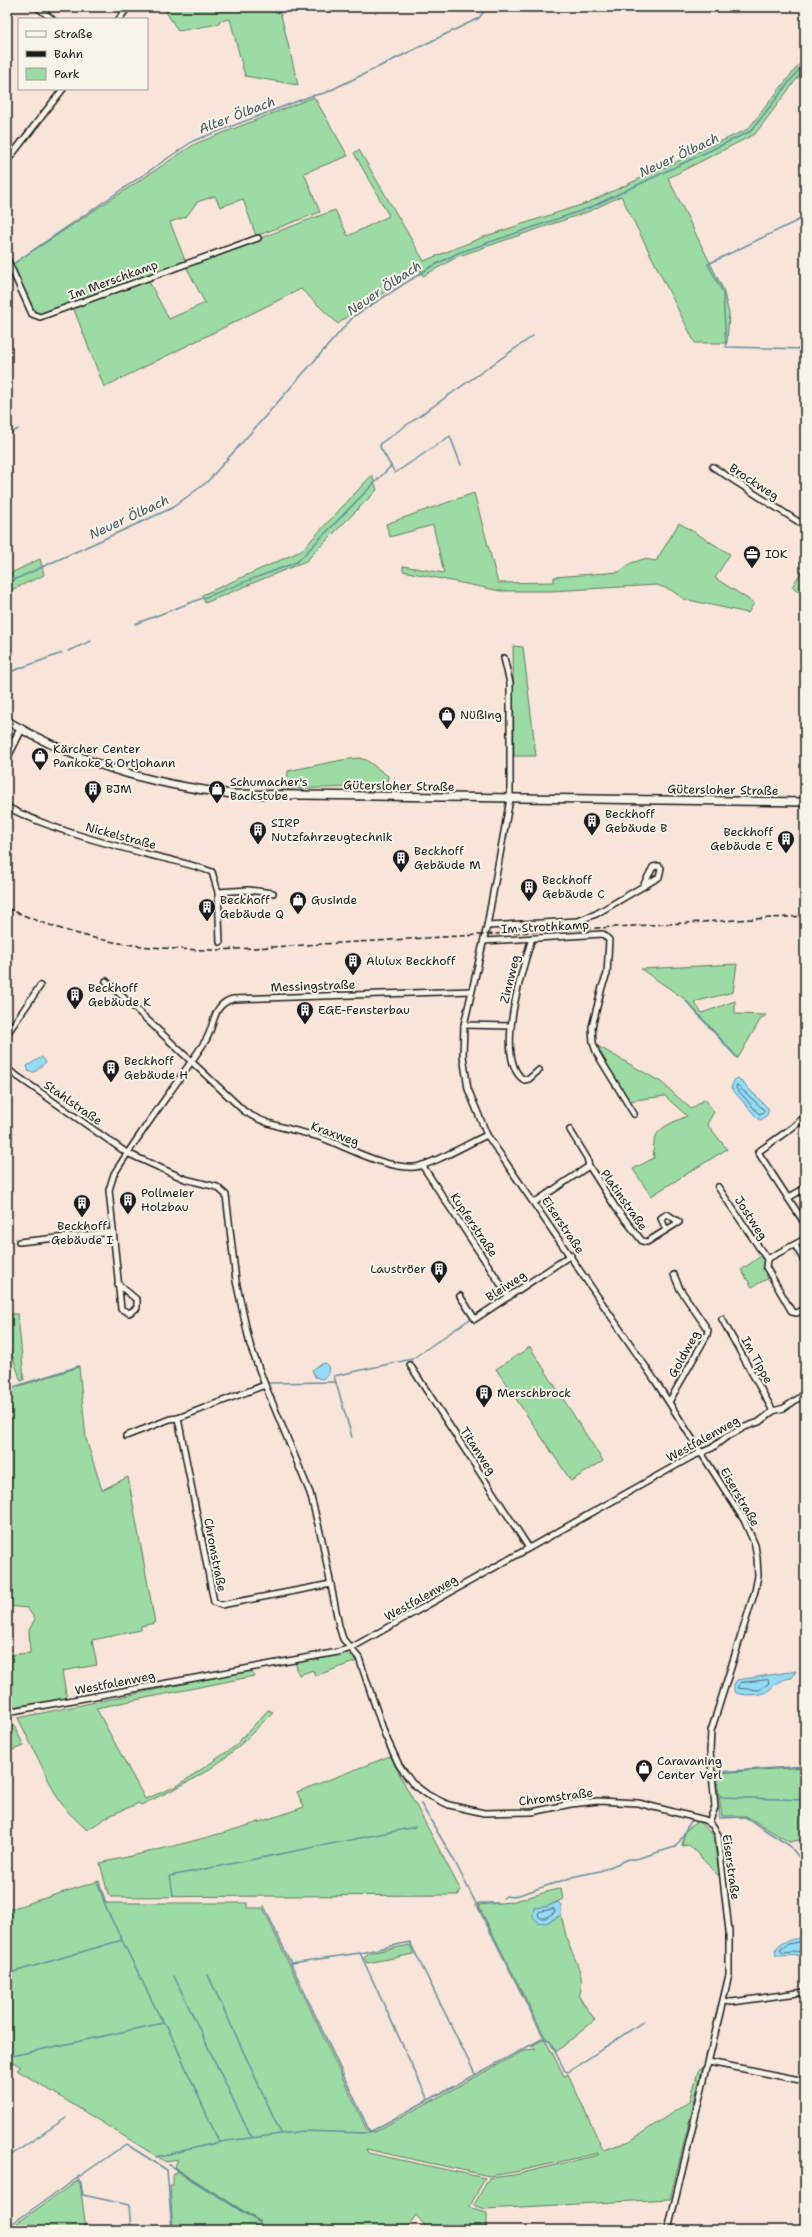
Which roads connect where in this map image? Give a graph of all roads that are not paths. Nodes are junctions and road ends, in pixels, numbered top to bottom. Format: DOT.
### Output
graph roads {
  1 [pos="37,7"];
  2 [pos="128,7"];
  3 [pos="51,18"];
  4 [pos="119,18"];
  5 [pos="63,90"];
  6 [pos="7,161"];
  7 [pos="258,238"];
  8 [pos="7,259"];
  9 [pos="713,467"];
  10 [pos="805,526"];
  11 [pos="504,658"];
  12 [pos="7,721"];
  13 [pos="21,729"];
  14 [pos="7,757"];
  15 [pos="510,799"];
  16 [pos="805,802"];
  17 [pos="7,807"];
  18 [pos="643,886"];
  19 [pos="218,892"];
  20 [pos="273,893"];
  21 [pos="487,926"];
  22 [pos="532,938"];
  23 [pos="484,941"];
  24 [pos="220,942"];
  25 [pos="106,981"];
  26 [pos="40,986"];
  27 [pos="471,991"];
  28 [pos="464,1025"];
  29 [pos="511,1026"];
  30 [pos="7,1034"];
  31 [pos="192,1061"];
  32 [pos="7,1069"];
  33 [pos="539,1070"];
  34 [pos="634,1114"];
  35 [pos="805,1116"];
  36 [pos="570,1130"];
  37 [pos="487,1135"];
  38 [pos="127,1153"];
  39 [pos="422,1165"];
  40 [pos="589,1166"];
  41 [pos="718,1187"];
  42 [pos="805,1188"];
  43 [pos="222,1190"];
  44 [pos="788,1198"];
  45 [pos="534,1202"];
  46 [pos="805,1224"];
  47 [pos="666,1230"];
  48 [pos="113,1232"];
  49 [pos="805,1239"];
  50 [pos="19,1242"];
  51 [pos="795,1245"];
  52 [pos="571,1255"];
  53 [pos="767,1259"];
  54 [pos="805,1262"];
  55 [pos="674,1275"];
  56 [pos="118,1284"];
  57 [pos="460,1296"];
  58 [pos="509,1296"];
  59 [pos="805,1309"];
  60 [pos="722,1319"];
  61 [pos="410,1364"];
  62 [pos="265,1385"];
  63 [pos="805,1394"];
  64 [pos="669,1402"];
  65 [pos="773,1411"];
  66 [pos="178,1418"];
  67 [pos="126,1436"];
  68 [pos="702,1452"];
  69 [pos="529,1548"];
  70 [pos="331,1584"];
  71 [pos="351,1648"];
  72 [pos="7,1712"];
  73 [pos="709,1822"];
  74 [pos="805,1992"];
  75 [pos="724,2001"];
  76 [pos="709,2062"];
  77 [pos="805,2081"];
  78 [pos="668,2230"];
  1 -- 3 [label="street"];
  2 -- 4 [label="street"];
  5 -- 6 [label="street"];
  7 -- 8 [label="street, Im Merschkamp"];
  9 -- 10 [label="street, Brockweg"];
  11 -- 15 [label="street, Eiserstraße"];
  12 -- 13 [label="main road, Gütersloher Straße"];
  13 -- 14 [label="main road"];
  13 -- 15 [label="main road, Gütersloher Straße"];
  15 -- 16 [label="main road, Gütersloher Straße"];
  15 -- 21 [label="street, Eiserstraße"];
  17 -- 19 [label="street, Nickelstraße"];
  18 -- 21 [label="street"];
  19 -- 20 [label="street"];
  19 -- 24 [label="street, Nickelstraße"];
  21 -- 23 [label="street, Eiserstraße"];
  22 -- 23 [label="street, Im Strothkamp"];
  22 -- 29 [label="street, Zinnweg"];
  22 -- 34 [label="street, Im Strothkamp"];
  23 -- 27 [label="street, Eiserstraße"];
  25 -- 31 [label="street"];
  26 -- 30 [label="street"];
  27 -- 28 [label="street, Eiserstraße"];
  27 -- 31 [label="street, Messingstraße"];
  28 -- 29 [label="street"];
  28 -- 37 [label="street, Eiserstraße"];
  29 -- 33 [label="street, Zinnweg"];
  31 -- 38 [label="street, Messingstraße"];
  31 -- 39 [label="street, Kraxweg"];
  32 -- 38 [label="street, Stahlstraße"];
  35 -- 44 [label="street"];
  36 -- 40 [label="street, Platinstraße"];
  37 -- 39 [label="street, Kraxweg"];
  37 -- 45 [label="street, Eiserstraße"];
  38 -- 43 [label="street, Stahlstraße"];
  38 -- 48 [label="street"];
  39 -- 58 [label="street, Kupferstraße"];
  40 -- 45 [label="street, Platinstraße"];
  40 -- 47 [label="street, Platinstraße"];
  41 -- 53 [label="street, Jostweg"];
  42 -- 44 [label="street"];
  43 -- 62 [label="street, Chromstraße"];
  44 -- 46 [label="street"];
  45 -- 52 [label="street, Eiserstraße"];
  48 -- 50 [label="street"];
  48 -- 56 [label="street"];
  49 -- 51 [label="street"];
  51 -- 53 [label="street"];
  51 -- 54 [label="street"];
  52 -- 58 [label="street, Bleiweg"];
  52 -- 64 [label="street, Eiserstraße"];
  53 -- 59 [label="street, Jostweg"];
  55 -- 64 [label="street, Goldweg"];
  56 -- 56 [label="street"];
  57 -- 58 [label="street, Bleiweg"];
  60 -- 65 [label="street, Im Tippe"];
  61 -- 69 [label="street, Titanweg"];
  62 -- 66 [label="street"];
  62 -- 70 [label="street, Chromstraße"];
  63 -- 65 [label="street, Westfalenweg"];
  64 -- 68 [label="street, Eiserstraße"];
  65 -- 68 [label="street, Westfalenweg"];
  66 -- 67 [label="street"];
  66 -- 70 [label="street, Chromstraße"];
  68 -- 69 [label="street, Westfalenweg"];
  68 -- 73 [label="street, Eiserstraße"];
  69 -- 71 [label="street, Westfalenweg"];
  70 -- 71 [label="street, Chromstraße"];
  71 -- 72 [label="street, Westfalenweg"];
  71 -- 73 [label="street, Chromstraße"];
  73 -- 75 [label="street, Eiserstraße"];
  74 -- 75 [label="street"];
  75 -- 76 [label="street, Eiserstraße"];
  76 -- 77 [label="street"];
  76 -- 78 [label="street, Eiserstraße"];
}
